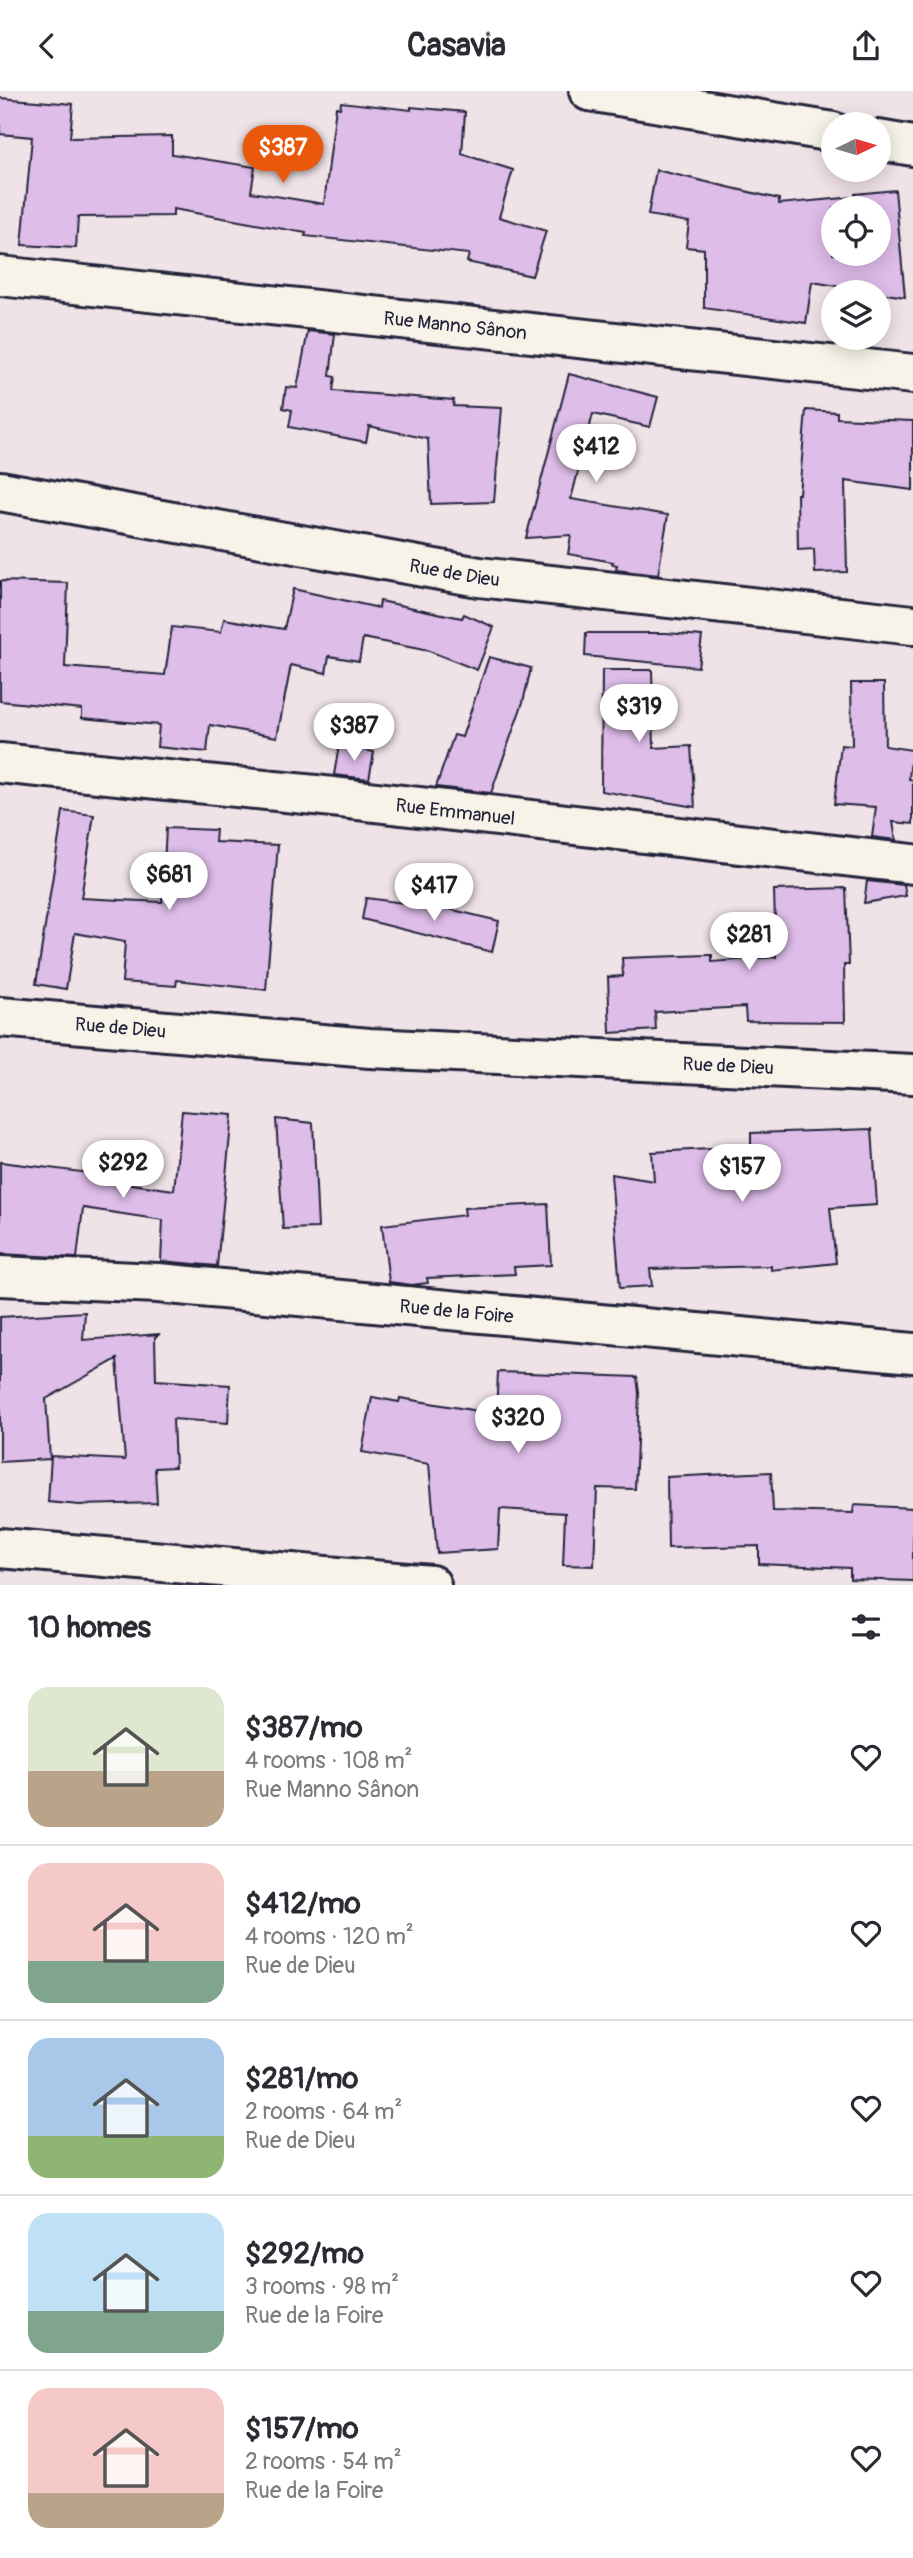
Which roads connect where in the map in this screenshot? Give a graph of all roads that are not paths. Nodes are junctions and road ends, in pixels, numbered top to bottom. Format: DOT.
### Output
graph roads {
  1 [pos="589,91"];
  2 [pos="821,130"];
  3 [pos="891,142"];
  4 [pos="913,146"];
  5 [pos="0,277"];
  6 [pos="913,374"];
  7 [pos="0,491"];
  8 [pos="913,625"];
  9 [pos="0,763"];
  10 [pos="913,864"];
  11 [pos="0,1017"];
  12 [pos="913,1074"];
  13 [pos="0,1276"];
  14 [pos="913,1353"];
  15 [pos="0,1548"];
  16 [pos="431,1585"];
  1 -- 2 [label="street"];
  3 -- 4 [label="street"];
  5 -- 6 [label="street, Rue Manno Sânon"];
  7 -- 8 [label="street, Rue de Dieu"];
  9 -- 10 [label="street, Rue Emmanuel"];
  11 -- 12 [label="street, Rue de Dieu"];
  13 -- 14 [label="street, Rue de la Foire"];
  15 -- 16 [label="street"];
}
